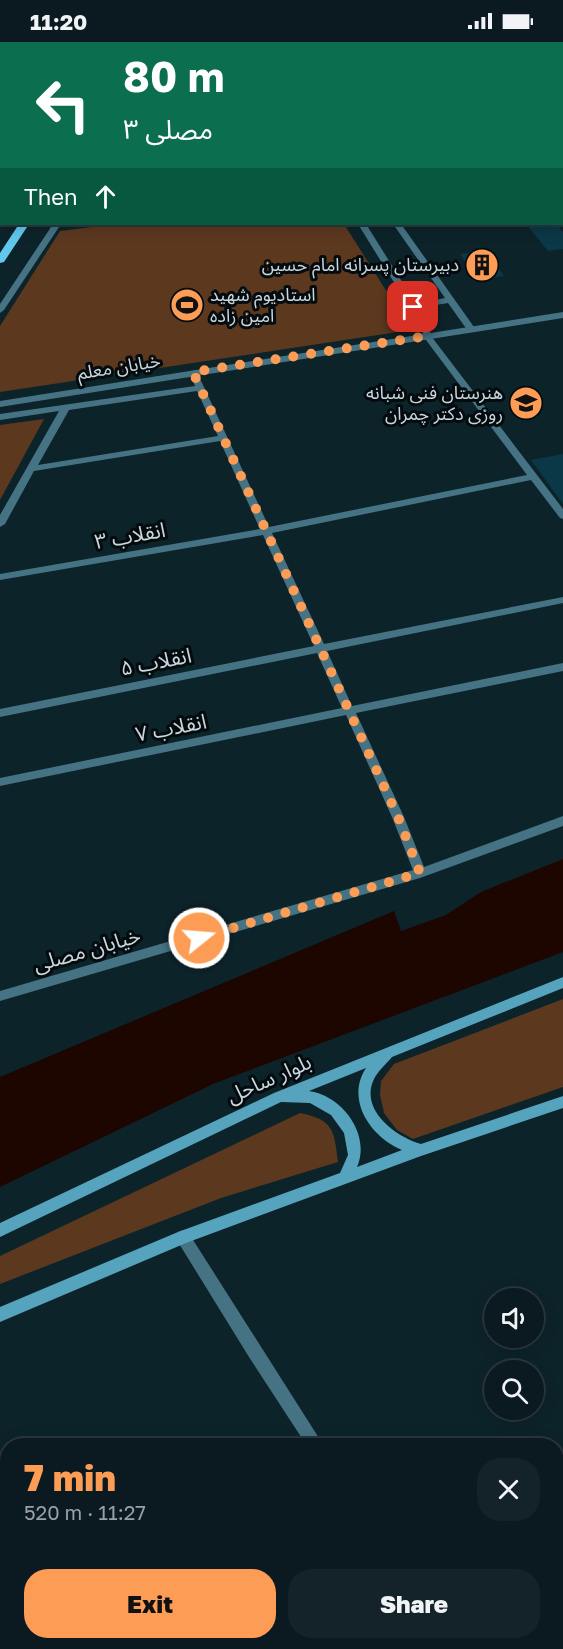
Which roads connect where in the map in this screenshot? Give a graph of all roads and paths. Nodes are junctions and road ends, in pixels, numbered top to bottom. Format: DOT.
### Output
graph roads {
  1 [pos="23,225"];
  2 [pos="55,225"];
  3 [pos="363,225"];
  4 [pos="398,225"];
  5 [pos="0,260"];
  6 [pos="449,300"];
  7 [pos="413,307"];
  8 [pos="0,310"];
  9 [pos="563,315"];
  10 [pos="471,330"];
  11 [pos="427,336"];
  12 [pos="193,372"];
  13 [pos="199,388"];
  14 [pos="0,404"];
  15 [pos="65,408"];
  16 [pos="0,417"];
  17 [pos="221,438"];
  18 [pos="32,469"];
  19 [pos="534,476"];
  20 [pos="563,516"];
  21 [pos="0,524"];
  22 [pos="266,531"];
  23 [pos="0,577"];
  24 [pos="563,600"];
  25 [pos="320,649"];
  26 [pos="563,667"];
  27 [pos="350,712"];
  28 [pos="0,713"];
  29 [pos="0,782"];
  30 [pos="563,821"];
  31 [pos="420,873"];
  32 [pos="563,982"];
  33 [pos="0,996"];
  34 [pos="390,1050"];
  35 [pos="279,1097"];
  36 [pos="563,1102"];
  37 [pos="421,1150"];
  38 [pos="345,1178"];
  39 [pos="0,1230"];
  40 [pos="183,1237"];
  41 [pos="0,1315"];
  42 [pos="311,1438"];
  1 -- 5 [label="main road"];
  2 -- 8 [label="street"];
  3 -- 7 [label="street"];
  4 -- 6 [label="street"];
  6 -- 7 [label="street"];
  6 -- 10 [label="street"];
  7 -- 11 [label="street"];
  9 -- 10 [label="street, خیابان معلم"];
  10 -- 11 [label="street, خیابان معلم"];
  11 -- 12 [label="street, خیابان معلم"];
  11 -- 19 [label="street"];
  12 -- 13 [label="street"];
  12 -- 14 [label="street, خیابان معلم"];
  13 -- 15 [label="street"];
  13 -- 17 [label="street"];
  15 -- 16 [label="street"];
  15 -- 18 [label="street"];
  17 -- 18 [label="street"];
  17 -- 22 [label="street"];
  18 -- 21 [label="street"];
  19 -- 20 [label="street"];
  19 -- 22 [label="street, انقلاب ۳"];
  22 -- 23 [label="street, انقلاب ۳"];
  22 -- 25 [label="street"];
  24 -- 25 [label="street, انقلاب ۵"];
  25 -- 27 [label="street"];
  25 -- 28 [label="street, انقلاب ۵"];
  26 -- 27 [label="street, انقلاب ۷"];
  27 -- 29 [label="street, انقلاب ۷"];
  27 -- 31 [label="street"];
  30 -- 31 [label="street, خیابان مصلی"];
  31 -- 33 [label="street, خیابان مصلی"];
  32 -- 34 [label="main road, بلوار ساحل"];
  34 -- 35 [label="main road, بلوار ساحل"];
  34 -- 37 [label="main road"];
  35 -- 38 [label="main road"];
  35 -- 39 [label="main road, بلوار ساحل"];
  36 -- 37 [label="main road"];
  37 -- 38 [label="main road"];
  38 -- 40 [label="main road"];
  40 -- 41 [label="main road"];
  40 -- 42 [label="street"];
}
